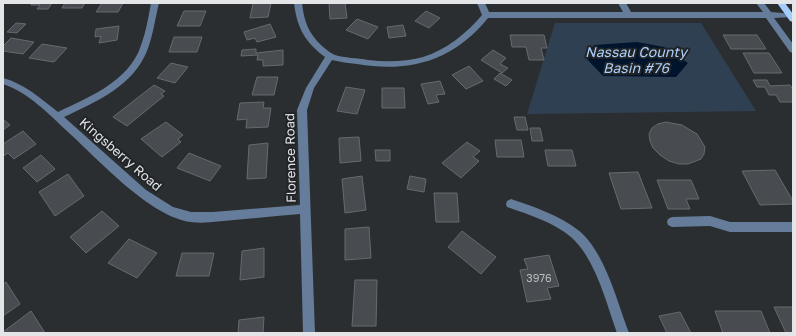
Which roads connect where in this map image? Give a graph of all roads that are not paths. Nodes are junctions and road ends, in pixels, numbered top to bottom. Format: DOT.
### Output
graph roads {
  1 [pos="155,3"];
  2 [pos="298,3"];
  3 [pos="481,3"];
  4 [pos="622,3"];
  5 [pos="760,3"];
  6 [pos="781,3"];
  7 [pos="486,15"];
  8 [pos="628,15"];
  9 [pos="768,15"];
  10 [pos="792,17"];
  11 [pos="793,50"];
  12 [pos="330,57"];
  13 [pos="3,81"];
  14 [pos="57,116"];
  15 [pos="511,204"];
  16 [pos="304,209"];
  17 [pos="672,222"];
  18 [pos="793,227"];
  19 [pos="308,333"];
  20 [pos="622,333"];
  1 -- 14 [label="street"];
  2 -- 12 [label="street"];
  3 -- 7 [label="street"];
  4 -- 8 [label="street"];
  5 -- 9 [label="street"];
  6 -- 10 [label="main road"];
  7 -- 8 [label="street"];
  7 -- 12 [label="street"];
  8 -- 9 [label="street"];
  9 -- 10 [label="street"];
  9 -- 11 [label="street"];
  12 -- 16 [label="street, Florence Road"];
  13 -- 14 [label="street, Kingsberry Road"];
  14 -- 16 [label="street, Kingsberry Road"];
  15 -- 20 [label="street"];
  16 -- 19 [label="street, Florence Road"];
  17 -- 18 [label="street"];
}
